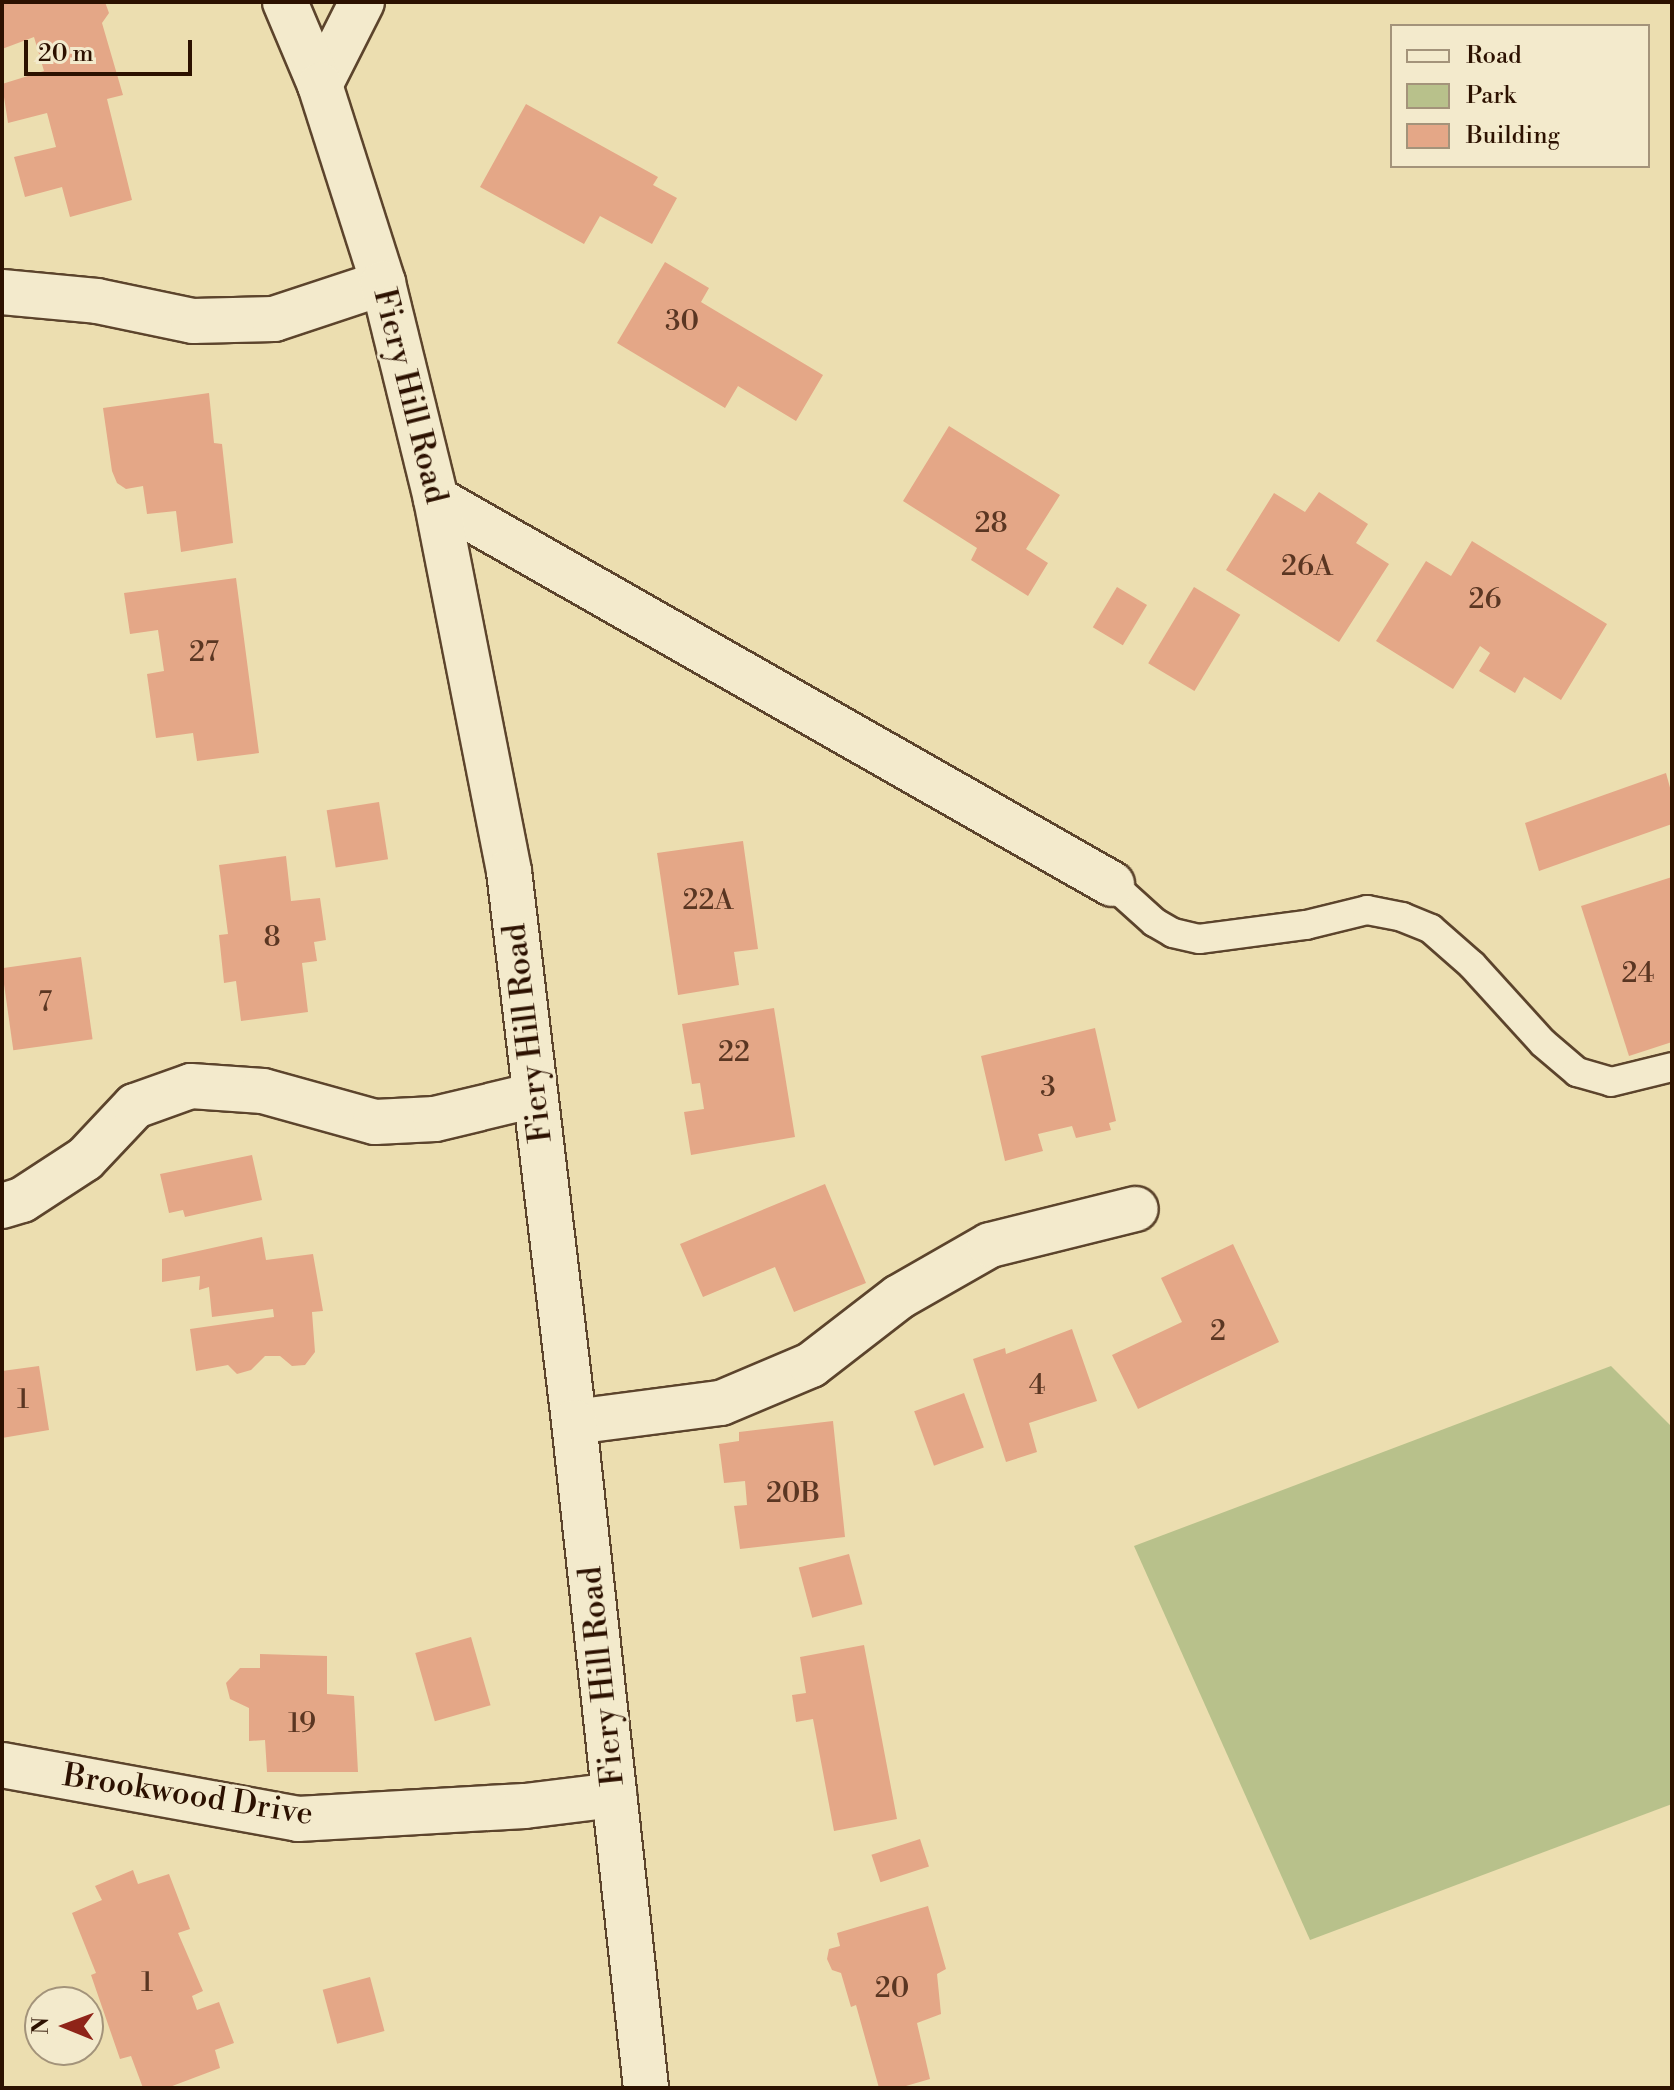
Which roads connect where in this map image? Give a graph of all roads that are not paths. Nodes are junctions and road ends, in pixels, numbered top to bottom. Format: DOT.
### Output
graph roads {
  1 [pos="285,2"];
  2 [pos="362,2"];
  3 [pos="320,85"];
  4 [pos="383,283"];
  5 [pos="2,292"];
  6 [pos="436,499"];
  7 [pos="1112,884"];
  8 [pos="1672,1067"];
  9 [pos="535,1095"];
  10 [pos="2,1206"];
  11 [pos="1136,1209"];
  12 [pos="574,1422"];
  13 [pos="2,1765"];
  14 [pos="614,1795"];
  15 [pos="646,2088"];
  1 -- 3 [label="street, Fiery Hill Road"];
  2 -- 3 [label="street"];
  3 -- 4 [label="street, Fiery Hill Road"];
  4 -- 5 [label="street"];
  4 -- 6 [label="street, Fiery Hill Road"];
  6 -- 7 [label="street"];
  6 -- 9 [label="street, Fiery Hill Road"];
  7 -- 8 [label="lane"];
  9 -- 10 [label="street"];
  9 -- 12 [label="street, Fiery Hill Road"];
  11 -- 12 [label="street"];
  12 -- 14 [label="street, Fiery Hill Road"];
  13 -- 14 [label="street, Brookwood Drive"];
  14 -- 15 [label="street, Fiery Hill Road"];
}
